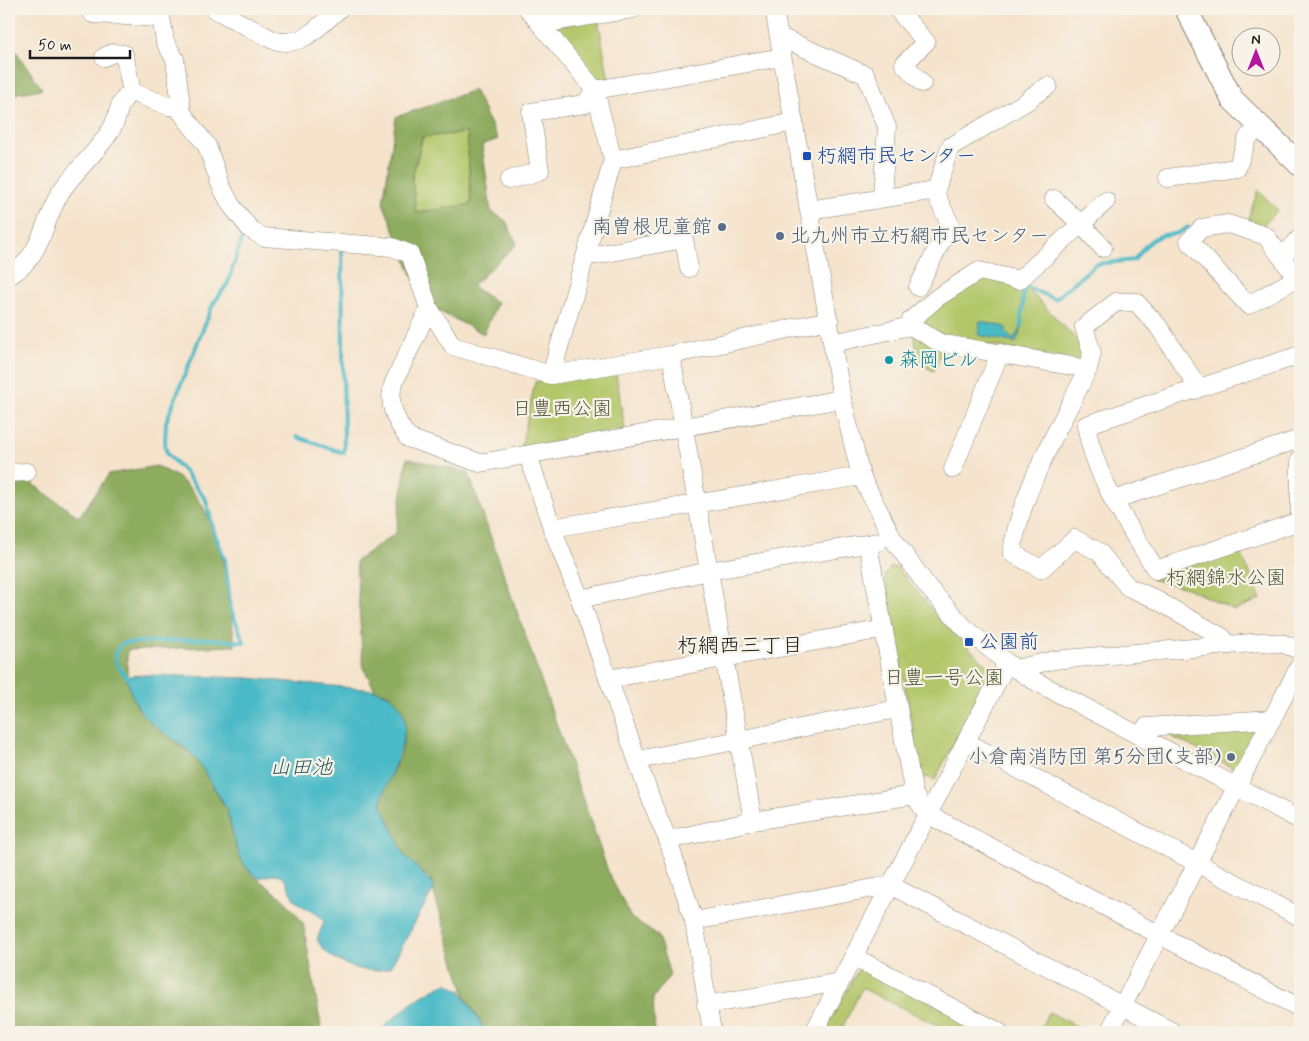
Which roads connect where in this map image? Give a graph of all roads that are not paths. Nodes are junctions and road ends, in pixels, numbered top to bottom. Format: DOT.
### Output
graph roads {
  1 [pos="214,9"];
  2 [pos="339,9"];
  3 [pos="528,9"];
  4 [pos="633,9"];
  5 [pos="774,9"];
  6 [pos="897,9"];
  7 [pos="1186,9"];
  8 [pos="158,15"];
  9 [pos="91,16"];
  10 [pos="540,24"];
  11 [pos="780,38"];
  12 [pos="782,56"];
  13 [pos="104,57"];
  14 [pos="922,83"];
  15 [pos="1048,86"];
  16 [pos="595,90"];
  17 [pos="132,92"];
  18 [pos="181,107"];
  19 [pos="794,122"];
  20 [pos="1262,128"];
  21 [pos="612,160"];
  22 [pos="1300,165"];
  23 [pos="1168,178"];
  24 [pos="509,180"];
  25 [pos="936,190"];
  26 [pos="882,197"];
  27 [pos="1054,199"];
  28 [pos="1106,201"];
  29 [pos="809,210"];
  30 [pos="1081,224"];
  31 [pos="1300,238"];
  32 [pos="1103,248"];
  33 [pos="1282,256"];
  34 [pos="585,257"];
  35 [pos="690,268"];
  36 [pos="9,276"];
  37 [pos="1298,281"];
  38 [pos="918,287"];
  39 [pos="429,308"];
  40 [pos="829,320"];
  41 [pos="911,326"];
  42 [pos="833,343"];
  43 [pos="1000,353"];
  44 [pos="1300,354"];
  45 [pos="671,355"];
  46 [pos="1088,369"];
  47 [pos="551,375"];
  48 [pos="1195,390"];
  49 [pos="842,399"];
  50 [pos="1086,426"];
  51 [pos="684,428"];
  52 [pos="1057,433"];
  53 [pos="1300,439"];
  54 [pos="528,455"];
  55 [pos="1300,460"];
  56 [pos="954,469"];
  57 [pos="27,472"];
  58 [pos="9,473"];
  59 [pos="861,476"];
  60 [pos="1300,477"];
  61 [pos="1114,500"];
  62 [pos="697,504"];
  63 [pos="1300,521"];
  64 [pos="1300,526"];
  65 [pos="552,528"];
  66 [pos="893,539"];
  67 [pos="868,544"];
  68 [pos="709,571"];
  69 [pos="580,600"];
  70 [pos="884,629"];
  71 [pos="1228,645"];
  72 [pos="1300,650"];
  73 [pos="724,658"];
  74 [pos="1300,665"];
  75 [pos="1012,666"];
  76 [pos="608,679"];
  77 [pos="897,709"];
  78 [pos="1272,719"];
  79 [pos="1141,736"];
  80 [pos="738,740"];
  81 [pos="966,742"];
  82 [pos="638,760"];
  83 [pos="1237,786"];
  84 [pos="914,795"];
  85 [pos="927,814"];
  86 [pos="1300,820"];
  87 [pos="753,822"];
  88 [pos="668,840"];
  89 [pos="1196,864"];
  90 [pos="890,885"];
  91 [pos="1300,918"];
  92 [pos="694,921"];
  93 [pos="1159,935"];
  94 [pos="854,957"];
  95 [pos="840,982"];
  96 [pos="706,1005"];
  97 [pos="1122,1006"];
  98 [pos="1300,1008"];
  99 [pos="712,1032"];
  100 [pos="814,1032"];
  101 [pos="999,1032"];
  102 [pos="1109,1032"];
  103 [pos="1172,1032"];
  1 -- 2 [label="street"];
  3 -- 10 [label="street"];
  4 -- 10 [label="street"];
  5 -- 11 [label="street"];
  6 -- 14 [label="street"];
  7 -- 20 [label="main road"];
  8 -- 9 [label="street"];
  8 -- 18 [label="street"];
  10 -- 16 [label="street"];
  11 -- 12 [label="street"];
  11 -- 26 [label="street"];
  12 -- 16 [label="street"];
  12 -- 19 [label="street"];
  13 -- 17 [label="street"];
  15 -- 25 [label="street"];
  16 -- 21 [label="street"];
  16 -- 24 [label="street"];
  17 -- 18 [label="street"];
  17 -- 36 [label="street"];
  18 -- 39 [label="street"];
  19 -- 21 [label="street"];
  19 -- 29 [label="street"];
  20 -- 22 [label="main road"];
  20 -- 23 [label="street"];
  21 -- 34 [label="street"];
  25 -- 26 [label="street"];
  25 -- 38 [label="street"];
  26 -- 29 [label="street"];
  27 -- 30 [label="street"];
  28 -- 30 [label="street"];
  29 -- 40 [label="street"];
  30 -- 32 [label="street"];
  30 -- 41 [label="street"];
  31 -- 33 [label="street"];
  33 -- 37 [label="street"];
  33 -- 37 [label="street"];
  34 -- 35 [label="street"];
  34 -- 47 [label="street"];
  39 -- 47 [label="street"];
  39 -- 54 [label="street"];
  40 -- 42 [label="street"];
  40 -- 45 [label="street"];
  41 -- 42 [label="street"];
  41 -- 43 [label="street"];
  42 -- 49 [label="street"];
  43 -- 46 [label="street"];
  43 -- 56 [label="street"];
  44 -- 48 [label="street"];
  45 -- 47 [label="street"];
  45 -- 51 [label="street"];
  46 -- 48 [label="street"];
  46 -- 52 [label="street"];
  48 -- 50 [label="street"];
  49 -- 51 [label="street"];
  49 -- 59 [label="street"];
  50 -- 52 [label="street"];
  50 -- 61 [label="street"];
  51 -- 54 [label="street"];
  51 -- 62 [label="street"];
  52 -- 71 [label="street"];
  53 -- 61 [label="street"];
  54 -- 65 [label="street"];
  55 -- 60 [label="street"];
  57 -- 58 [label="street"];
  59 -- 62 [label="street"];
  59 -- 66 [label="street"];
  60 -- 63 [label="street"];
  61 -- 63 [label="street"];
  62 -- 65 [label="street"];
  62 -- 68 [label="street"];
  63 -- 64 [label="street"];
  65 -- 69 [label="street"];
  66 -- 67 [label="street"];
  66 -- 75 [label="street"];
  67 -- 68 [label="street"];
  67 -- 70 [label="street"];
  68 -- 69 [label="street"];
  68 -- 73 [label="street"];
  69 -- 76 [label="street"];
  70 -- 73 [label="street"];
  70 -- 77 [label="street"];
  71 -- 72 [label="street"];
  71 -- 75 [label="street"];
  73 -- 76 [label="street"];
  73 -- 80 [label="street"];
  74 -- 78 [label="street"];
  75 -- 79 [label="street"];
  75 -- 81 [label="street"];
  76 -- 82 [label="street"];
  77 -- 80 [label="street"];
  77 -- 84 [label="street"];
  78 -- 79 [label="street"];
  78 -- 83 [label="street"];
  79 -- 83 [label="street"];
  80 -- 82 [label="street"];
  80 -- 87 [label="street"];
  81 -- 85 [label="street"];
  81 -- 89 [label="street"];
  82 -- 88 [label="street"];
  83 -- 86 [label="street"];
  83 -- 89 [label="street"];
  84 -- 85 [label="street"];
  84 -- 87 [label="street"];
  85 -- 90 [label="street"];
  85 -- 93 [label="street"];
  87 -- 88 [label="street"];
  88 -- 92 [label="street"];
  89 -- 91 [label="street"];
  89 -- 93 [label="street"];
  90 -- 92 [label="street"];
  90 -- 94 [label="street"];
  90 -- 97 [label="street"];
  92 -- 96 [label="street"];
  93 -- 97 [label="street"];
  93 -- 98 [label="street"];
  94 -- 95 [label="street"];
  94 -- 101 [label="street"];
  95 -- 96 [label="street"];
  95 -- 100 [label="street"];
  96 -- 99 [label="street"];
  97 -- 102 [label="street"];
  97 -- 103 [label="street"];
}
